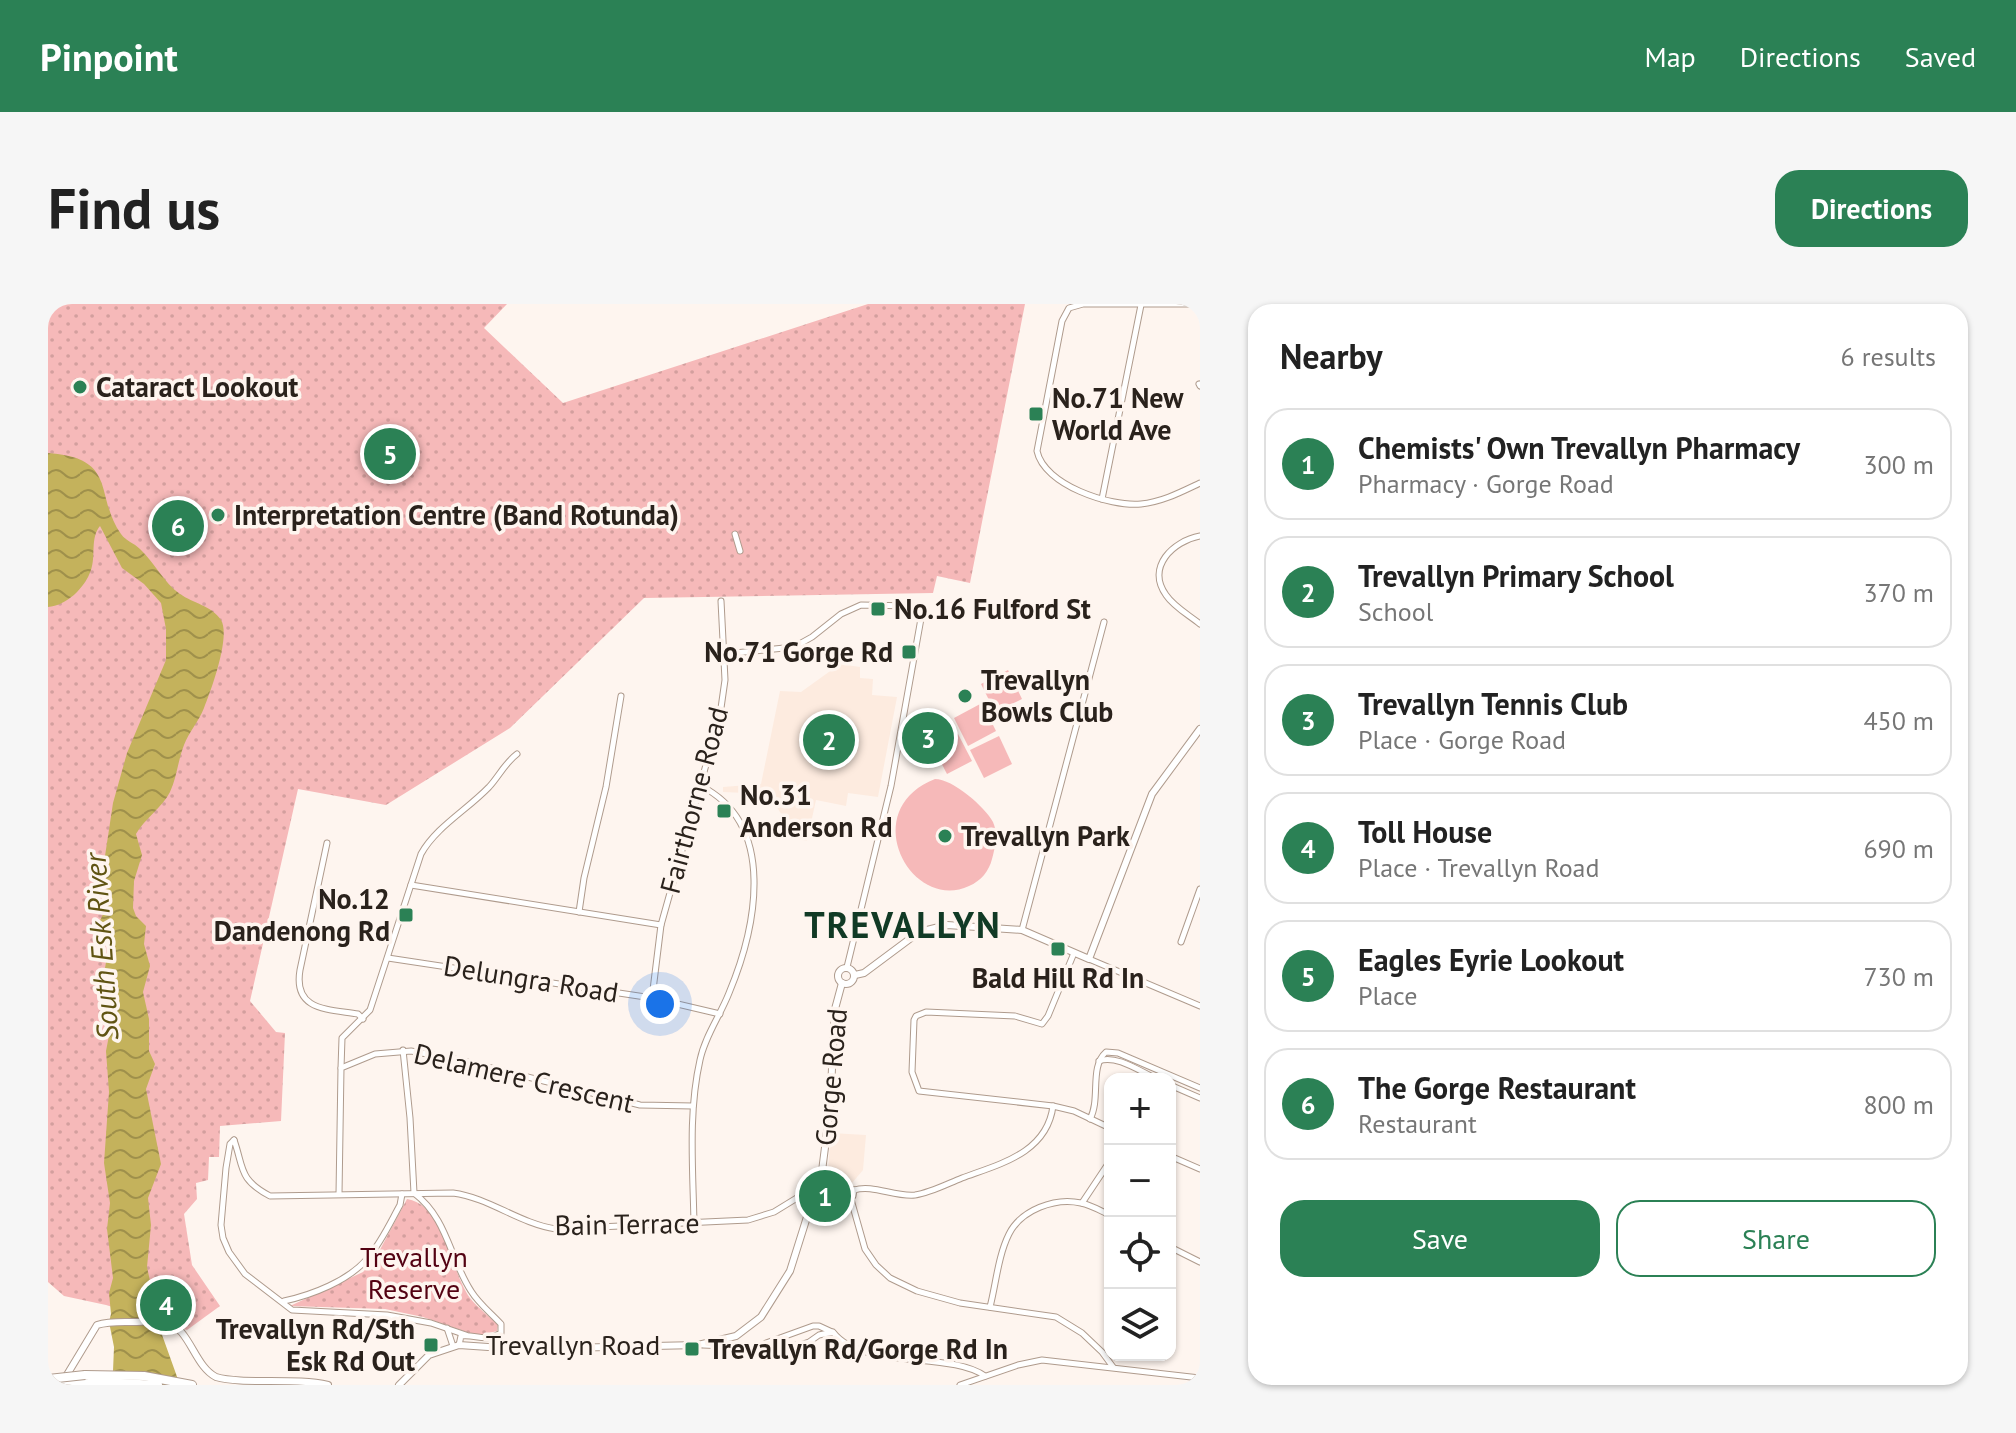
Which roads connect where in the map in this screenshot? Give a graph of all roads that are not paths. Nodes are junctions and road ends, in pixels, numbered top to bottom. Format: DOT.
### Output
graph roads {
  1 [pos="1196,304"];
  2 [pos="1141,305"];
  3 [pos="1200,483"];
  4 [pos="1102,499"];
  5 [pos="735,534"];
  6 [pos="1200,536"];
  7 [pos="740,551"];
  8 [pos="721,601"];
  9 [pos="1104,622"];
  10 [pos="1200,624"];
  11 [pos="725,654"];
  12 [pos="621,696"];
  13 [pos="1200,729"];
  14 [pos="517,754"];
  15 [pos="701,786"];
  16 [pos="327,843"];
  17 [pos="411,885"];
  18 [pos="1200,889"];
  19 [pos="579,912"];
  20 [pos="661,925"];
  21 [pos="1022,930"];
  22 [pos="1181,942"];
  23 [pos="1074,953"];
  24 [pos="388,958"];
  25 [pos="1089,959"];
  26 [pos="847,967"];
  27 [pos="855,975"];
  28 [pos="842,983"];
  29 [pos="652,998"];
  30 [pos="1200,1006"];
  31 [pos="720,1014"];
  32 [pos="363,1019"];
  33 [pos="403,1050"];
  34 [pos="1098,1062"];
  35 [pos="341,1068"];
  36 [pos="1143,1073"];
  37 [pos="1176,1088"];
  38 [pos="1200,1088"];
  39 [pos="1200,1098"];
  40 [pos="693,1106"];
  41 [pos="1053,1106"];
  42 [pos="1090,1119"];
  43 [pos="1104,1125"];
  44 [pos="1176,1159"];
  45 [pos="1200,1169"];
  46 [pos="1104,1170"];
  47 [pos="822,1180"];
  48 [pos="814,1190"];
  49 [pos="437,1192"];
  50 [pos="850,1192"];
  51 [pos="414,1193"];
  52 [pos="339,1194"];
  53 [pos="402,1194"];
  54 [pos="1082,1203"];
  55 [pos="430,1206"];
  56 [pos="1104,1212"];
  57 [pos="694,1224"];
  58 [pos="1176,1250"];
  59 [pos="1200,1262"];
  60 [pos="284,1301"];
  61 [pos="989,1308"];
  62 [pos="446,1328"];
  63 [pos="833,1332"];
  64 [pos="466,1335"];
  65 [pos="456,1345"];
  66 [pos="703,1345"];
  67 [pos="761,1345"];
  68 [pos="1113,1367"];
  69 [pos="985,1376"];
  70 [pos="1200,1378"];
  71 [pos="48,1379"];
  72 [pos="62,1385"];
  73 [pos="158,1385"];
  74 [pos="192,1385"];
  75 [pos="328,1385"];
  76 [pos="399,1385"];
  77 [pos="960,1385"];
  1 -- 2 [label="street"];
  2 -- 4 [label="street"];
  2 -- 4 [label="street"];
  3 -- 4 [label="street"];
  5 -- 7 [label="street"];
  6 -- 10 [label="street"];
  8 -- 11 [label="street, Fairthorne Road"];
  9 -- 21 [label="street"];
  11 -- 15 [label="street, Fairthorne Road"];
  11 -- 26 [label="street, Gorge Road"];
  12 -- 19 [label="street"];
  13 -- 25 [label="street"];
  14 -- 17 [label="street"];
  15 -- 20 [label="street, Fairthorne Road"];
  15 -- 31 [label="street"];
  16 -- 32 [label="street"];
  17 -- 19 [label="street"];
  17 -- 24 [label="street"];
  18 -- 22 [label="street"];
  19 -- 20 [label="street"];
  20 -- 29 [label="street, Fairthorne Road"];
  21 -- 23 [label="street"];
  21 -- 27 [label="street"];
  23 -- 25 [label="street"];
  23 -- 41 [label="street"];
  24 -- 29 [label="street, Delungra Road"];
  24 -- 32 [label="street"];
  25 -- 30 [label="street"];
  26 -- 27 [label="street"];
  26 -- 28 [label="street"];
  27 -- 28 [label="street"];
  28 -- 47 [label="street, Gorge Road"];
  29 -- 31 [label="street, Delungra Road"];
  31 -- 40 [label="street"];
  32 -- 35 [label="street"];
  33 -- 35 [label="street, Delamere Crescent"];
  33 -- 40 [label="street, Delamere Crescent"];
  33 -- 51 [label="street"];
  34 -- 36 [label="street"];
  34 -- 38 [label="street"];
  34 -- 42 [label="street"];
  35 -- 52 [label="street"];
  37 -- 39 [label="street"];
  40 -- 57 [label="street"];
  41 -- 42 [label="street"];
  41 -- 50 [label="street"];
  42 -- 43 [label="street"];
  44 -- 45 [label="street"];
  46 -- 54 [label="street"];
  47 -- 48 [label="street, Gorge Road"];
  47 -- 50 [label="street"];
  48 -- 57 [label="street, Bain Terrace"];
  48 -- 66 [label="street, Gorge Road"];
  49 -- 51 [label="street, Bain Terrace"];
  49 -- 55 [label="street"];
  49 -- 57 [label="street, Bain Terrace"];
  50 -- 61 [label="street"];
  51 -- 53 [label="street, Bain Terrace"];
  51 -- 55 [label="street"];
  52 -- 53 [label="street, Bain Terrace"];
  52 -- 60 [label="street, Bain Terrace"];
  53 -- 60 [label="street"];
  54 -- 56 [label="street"];
  54 -- 61 [label="street"];
  55 -- 64 [label="street"];
  58 -- 59 [label="street"];
  60 -- 62 [label="street"];
  61 -- 68 [label="street"];
  62 -- 64 [label="street"];
  62 -- 65 [label="street"];
  63 -- 67 [label="street, Trevallyn Road"];
  63 -- 67 [label="street, Trevallyn Road"];
  63 -- 69 [label="street"];
  64 -- 65 [label="street"];
  65 -- 66 [label="street, Trevallyn Road"];
  65 -- 76 [label="street, Trevallyn Road"];
  66 -- 67 [label="street, Trevallyn Road"];
  68 -- 69 [label="street"];
  68 -- 70 [label="street"];
  69 -- 77 [label="street"];
  71 -- 74 [label="highway, bridge"];
  72 -- 73 [label="highway"];
  72 -- 75 [label="street"];
}
